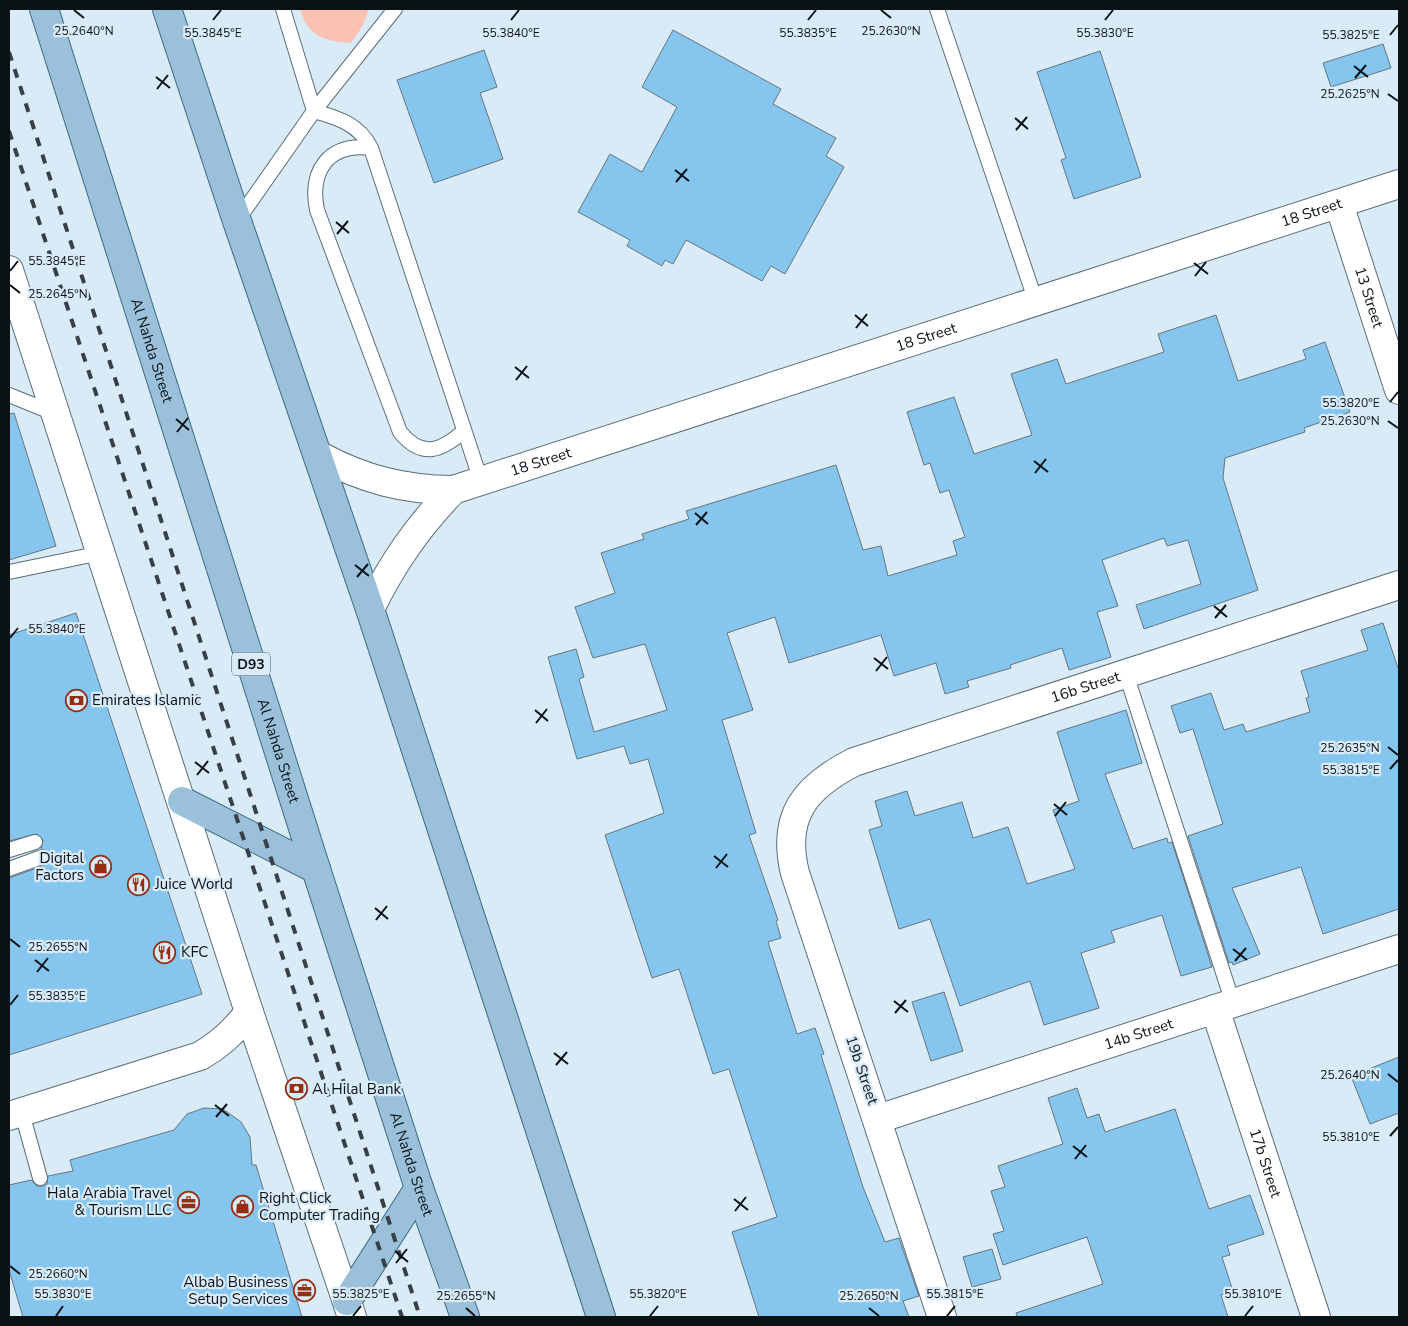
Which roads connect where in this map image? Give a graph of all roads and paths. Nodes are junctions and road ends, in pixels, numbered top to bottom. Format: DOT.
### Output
graph roads {
  1 [pos="44,9"];
  2 [pos="166,9"];
  3 [pos="283,9"];
  4 [pos="395,9"];
  5 [pos="937,9"];
  6 [pos="314,111"];
  7 [pos="371,148"];
  8 [pos="1399,184"];
  9 [pos="1339,204"];
  10 [pos="237,222"];
  11 [pos="9,270"];
  12 [pos="1036,302"];
  13 [pos="1399,390"];
  14 [pos="9,395"];
  15 [pos="56,414"];
  16 [pos="464,431"];
  17 [pos="320,456"];
  18 [pos="480,481"];
  19 [pos="453,490"];
  20 [pos="101,553"];
  21 [pos="9,572"];
  22 [pos="1399,585"];
  23 [pos="370,608"];
  24 [pos="1126,674"];
  25 [pos="182,801"];
  26 [pos="793,821"];
  27 [pos="35,842"];
  28 [pos="9,850"];
  29 [pos="42,857"];
  30 [pos="9,869"];
  31 [pos="316,869"];
  32 [pos="1399,949"];
  33 [pos="1224,1006"];
  34 [pos="249,1012"];
  35 [pos="15,1115"];
  36 [pos="878,1119"];
  37 [pos="40,1178"];
  38 [pos="419,1188"];
  39 [pos="349,1309"];
  40 [pos="465,1317"];
  41 [pos="601,1317"];
  42 [pos="942,1317"];
  43 [pos="1316,1317"];
  1 -- 31 [label="main road, Al Nahda Street / D93"];
  2 -- 10 [label="main road"];
  3 -- 6 [label="lane"];
  4 -- 6 [label="lane"];
  5 -- 12 [label="lane"];
  6 -- 7 [label="lane"];
  6 -- 10 [label="lane"];
  7 -- 16 [label="lane"];
  7 -- 16 [label="lane"];
  8 -- 9 [label="street, 18 Street"];
  9 -- 12 [label="street, 18 Street"];
  9 -- 13 [label="street, 13 Street"];
  10 -- 17 [label="main road"];
  11 -- 15 [label="street"];
  12 -- 18 [label="street, 18 Street"];
  14 -- 15 [label="lane"];
  15 -- 20 [label="street"];
  16 -- 18 [label="lane"];
  17 -- 19 [label="street, 18 Street"];
  17 -- 23 [label="main road"];
  18 -- 19 [label="street, 18 Street"];
  19 -- 23 [label="street, 18 Street"];
  20 -- 21 [label="lane"];
  20 -- 25 [label="street"];
  22 -- 24 [label="street, 16b Street"];
  23 -- 41 [label="main road"];
  24 -- 26 [label="street, 16b Street"];
  24 -- 33 [label="lane"];
  25 -- 31 [label="main road"];
  25 -- 34 [label="street"];
  26 -- 36 [label="street, 19b Street"];
  27 -- 28 [label="lane"];
  29 -- 30 [label="lane"];
  31 -- 38 [label="main road, Al Nahda Street / D93"];
  32 -- 33 [label="street, 14b Street"];
  33 -- 36 [label="street, 14b Street"];
  33 -- 43 [label="street, 17b Street"];
  34 -- 35 [label="street"];
  34 -- 39 [label="street"];
  35 -- 37 [label="lane"];
  36 -- 42 [label="street, 19b Street"];
  38 -- 39 [label="main road"];
  38 -- 40 [label="main road, Al Nahda Street / D93"];
}
